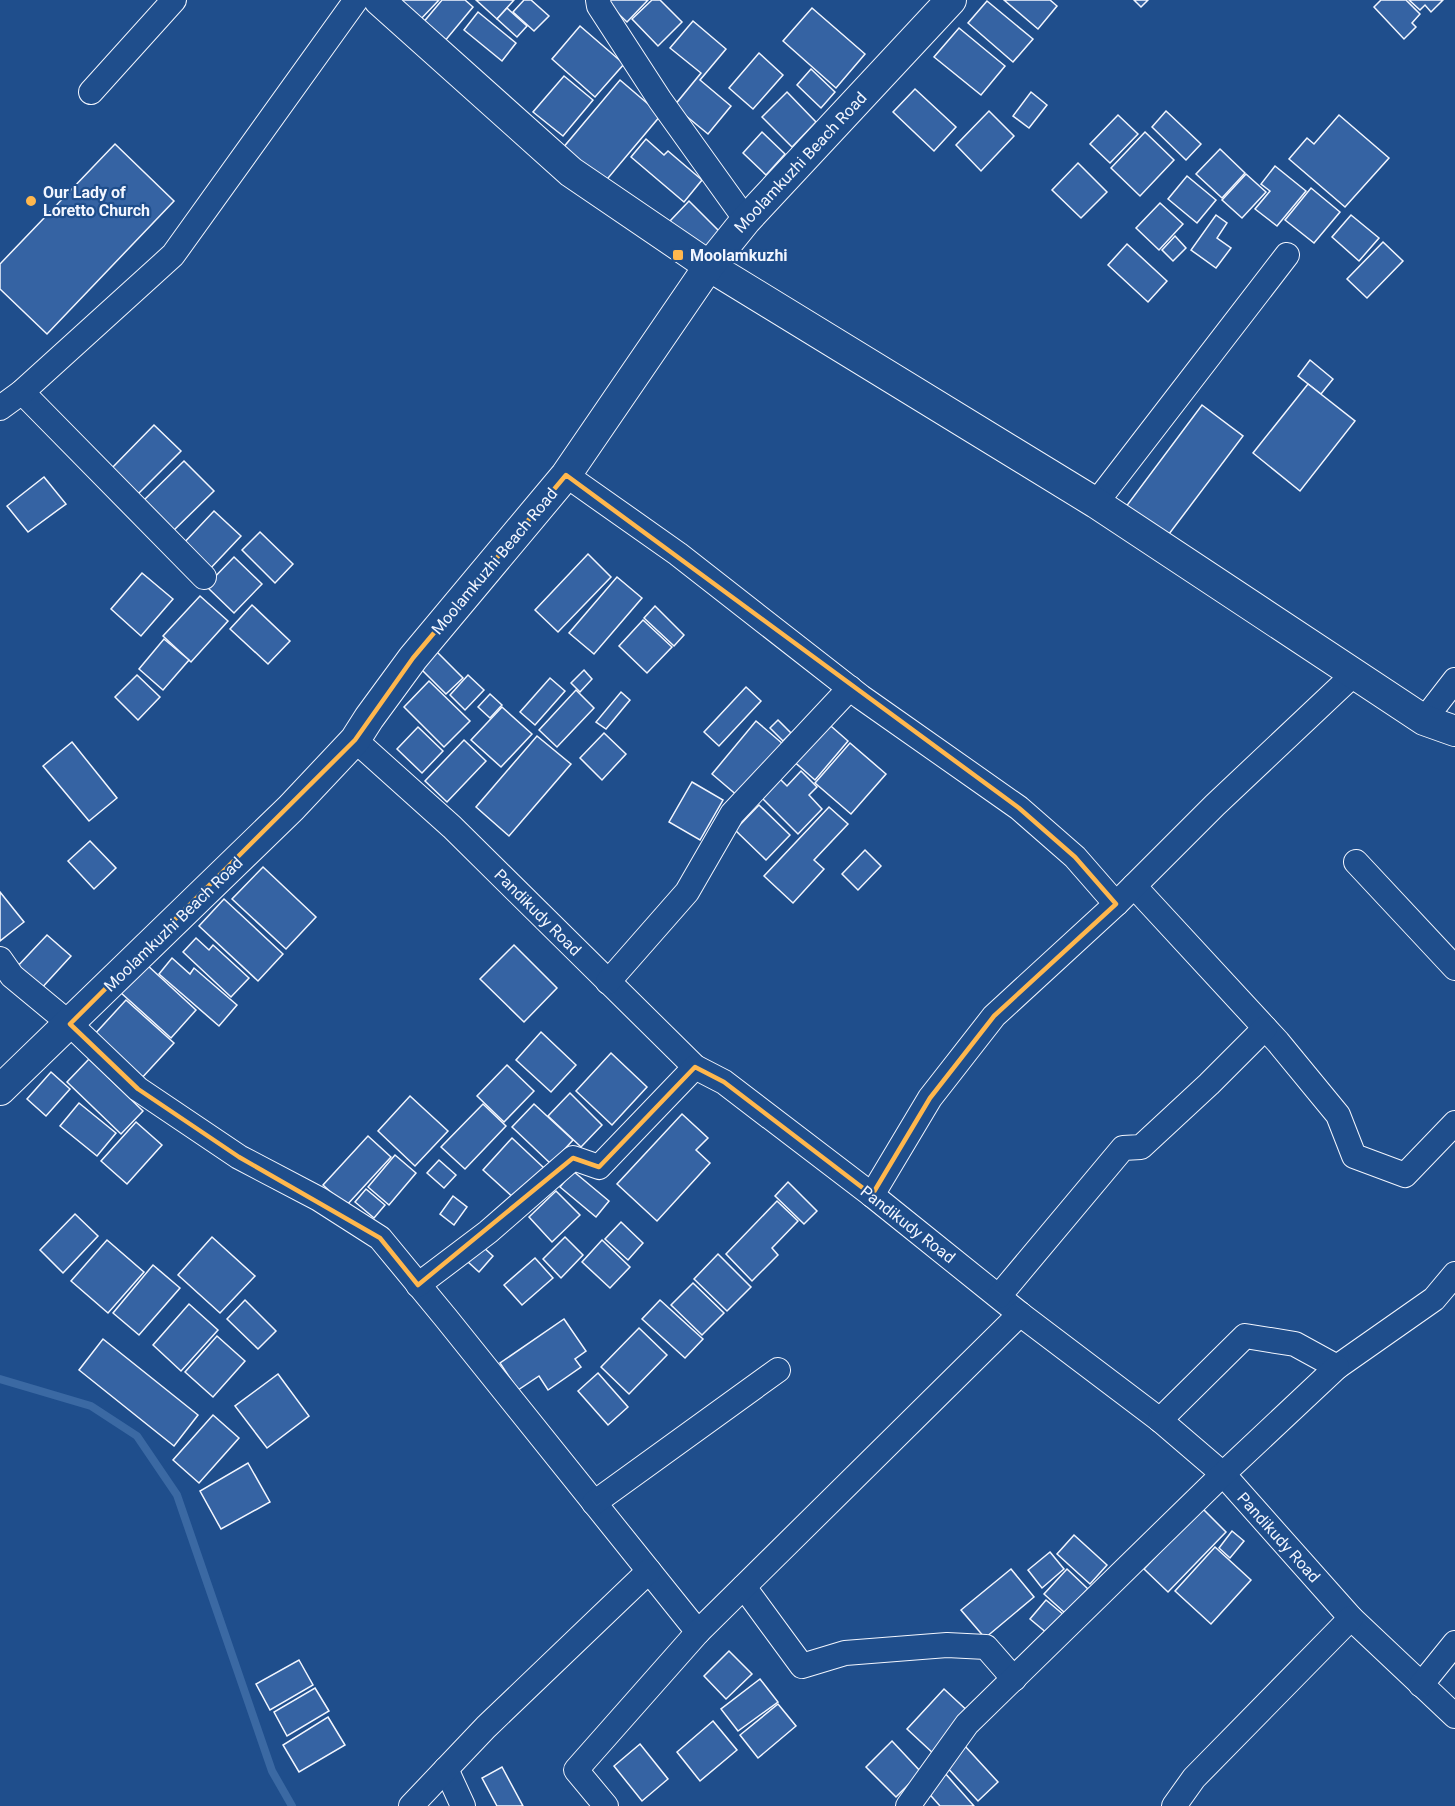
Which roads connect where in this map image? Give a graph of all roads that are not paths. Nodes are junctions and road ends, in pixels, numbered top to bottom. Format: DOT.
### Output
graph roads {
  1 [pos="174,0"];
  2 [pos="356,0"];
  3 [pos="379,0"];
  4 [pos="598,0"];
  5 [pos="951,0"];
  6 [pos="91,92"];
  7 [pos="746,220"];
  8 [pos="1287,255"];
  9 [pos="709,266"];
  10 [pos="22,392"];
  11 [pos="0,408"];
  12 [pos="566,475"];
  13 [pos="1096,503"];
  14 [pos="204,577"];
  15 [pos="1354,674"];
  16 [pos="1455,680"];
  17 [pos="850,688"];
  18 [pos="1424,720"];
  19 [pos="1455,731"];
  20 [pos="355,740"];
  21 [pos="1356,862"];
  22 [pos="1134,886"];
  23 [pos="1116,904"];
  24 [pos="0,959"];
  25 [pos="1455,968"];
  26 [pos="608,982"];
  27 [pos="70,1024"];
  28 [pos="1265,1028"];
  29 [pos="695,1067"];
  30 [pos="0,1090"];
  31 [pos="1455,1123"];
  32 [pos="872,1195"];
  33 [pos="1455,1274"];
  34 [pos="418,1285"];
  35 [pos="999,1296"];
  36 [pos="1020,1314"];
  37 [pos="1337,1367"];
  38 [pos="778,1370"];
  39 [pos="1160,1420"];
  40 [pos="1223,1474"];
  41 [pos="594,1503"];
  42 [pos="649,1571"];
  43 [pos="744,1587"];
  44 [pos="1351,1618"];
  45 [pos="698,1632"];
  46 [pos="1455,1642"];
  47 [pos="1014,1679"];
  48 [pos="1421,1685"];
  49 [pos="1455,1716"];
  50 [pos="446,1769"];
  51 [pos="411,1806"];
  52 [pos="463,1806"];
  53 [pos="606,1806"];
  54 [pos="908,1806"];
  55 [pos="1174,1806"];
  1 -- 6 [label="street"];
  2 -- 10 [label="street"];
  3 -- 9 [label="street"];
  4 -- 7 [label="street"];
  5 -- 7 [label="street, Moolamkuzhi Beach Road"];
  7 -- 9 [label="street, Moolamkuzhi Beach Road"];
  8 -- 13 [label="street"];
  9 -- 12 [label="street, Moolamkuzhi Beach Road"];
  9 -- 13 [label="street"];
  10 -- 11 [label="street"];
  10 -- 14 [label="street"];
  12 -- 17 [label="street"];
  12 -- 20 [label="street, Moolamkuzhi Beach Road"];
  13 -- 15 [label="street"];
  15 -- 18 [label="street"];
  15 -- 22 [label="street"];
  16 -- 18 [label="street"];
  17 -- 23 [label="street"];
  17 -- 26 [label="street"];
  18 -- 19 [label="street"];
  20 -- 26 [label="street, Pandikudy Road"];
  20 -- 27 [label="street, Moolamkuzhi Beach Road"];
  21 -- 25 [label="street"];
  22 -- 23 [label="street"];
  22 -- 28 [label="street"];
  23 -- 32 [label="street"];
  24 -- 27 [label="street"];
  26 -- 29 [label="street, Pandikudy Road"];
  27 -- 30 [label="street, Moolamkuzhi Beach Road"];
  27 -- 34 [label="street"];
  28 -- 31 [label="street"];
  28 -- 35 [label="street"];
  29 -- 32 [label="street, Pandikudy Road"];
  29 -- 34 [label="street"];
  32 -- 35 [label="street, Pandikudy Road"];
  33 -- 37 [label="street"];
  34 -- 41 [label="street"];
  35 -- 36 [label="street, Pandikudy Road"];
  36 -- 39 [label="street, Pandikudy Road"];
  36 -- 43 [label="street"];
  37 -- 39 [label="street"];
  37 -- 40 [label="street"];
  38 -- 41 [label="street"];
  39 -- 40 [label="street, Pandikudy Road"];
  40 -- 44 [label="street, Pandikudy Road"];
  40 -- 47 [label="street"];
  41 -- 42 [label="street"];
  42 -- 45 [label="street"];
  42 -- 50 [label="street"];
  43 -- 45 [label="street"];
  43 -- 47 [label="street"];
  44 -- 48 [label="street, Pandikudy Road"];
  44 -- 55 [label="street"];
  45 -- 53 [label="street"];
  46 -- 48 [label="street"];
  47 -- 54 [label="street"];
  48 -- 49 [label="street, Pandikudy Road"];
  50 -- 51 [label="street"];
  50 -- 52 [label="street"];
}
